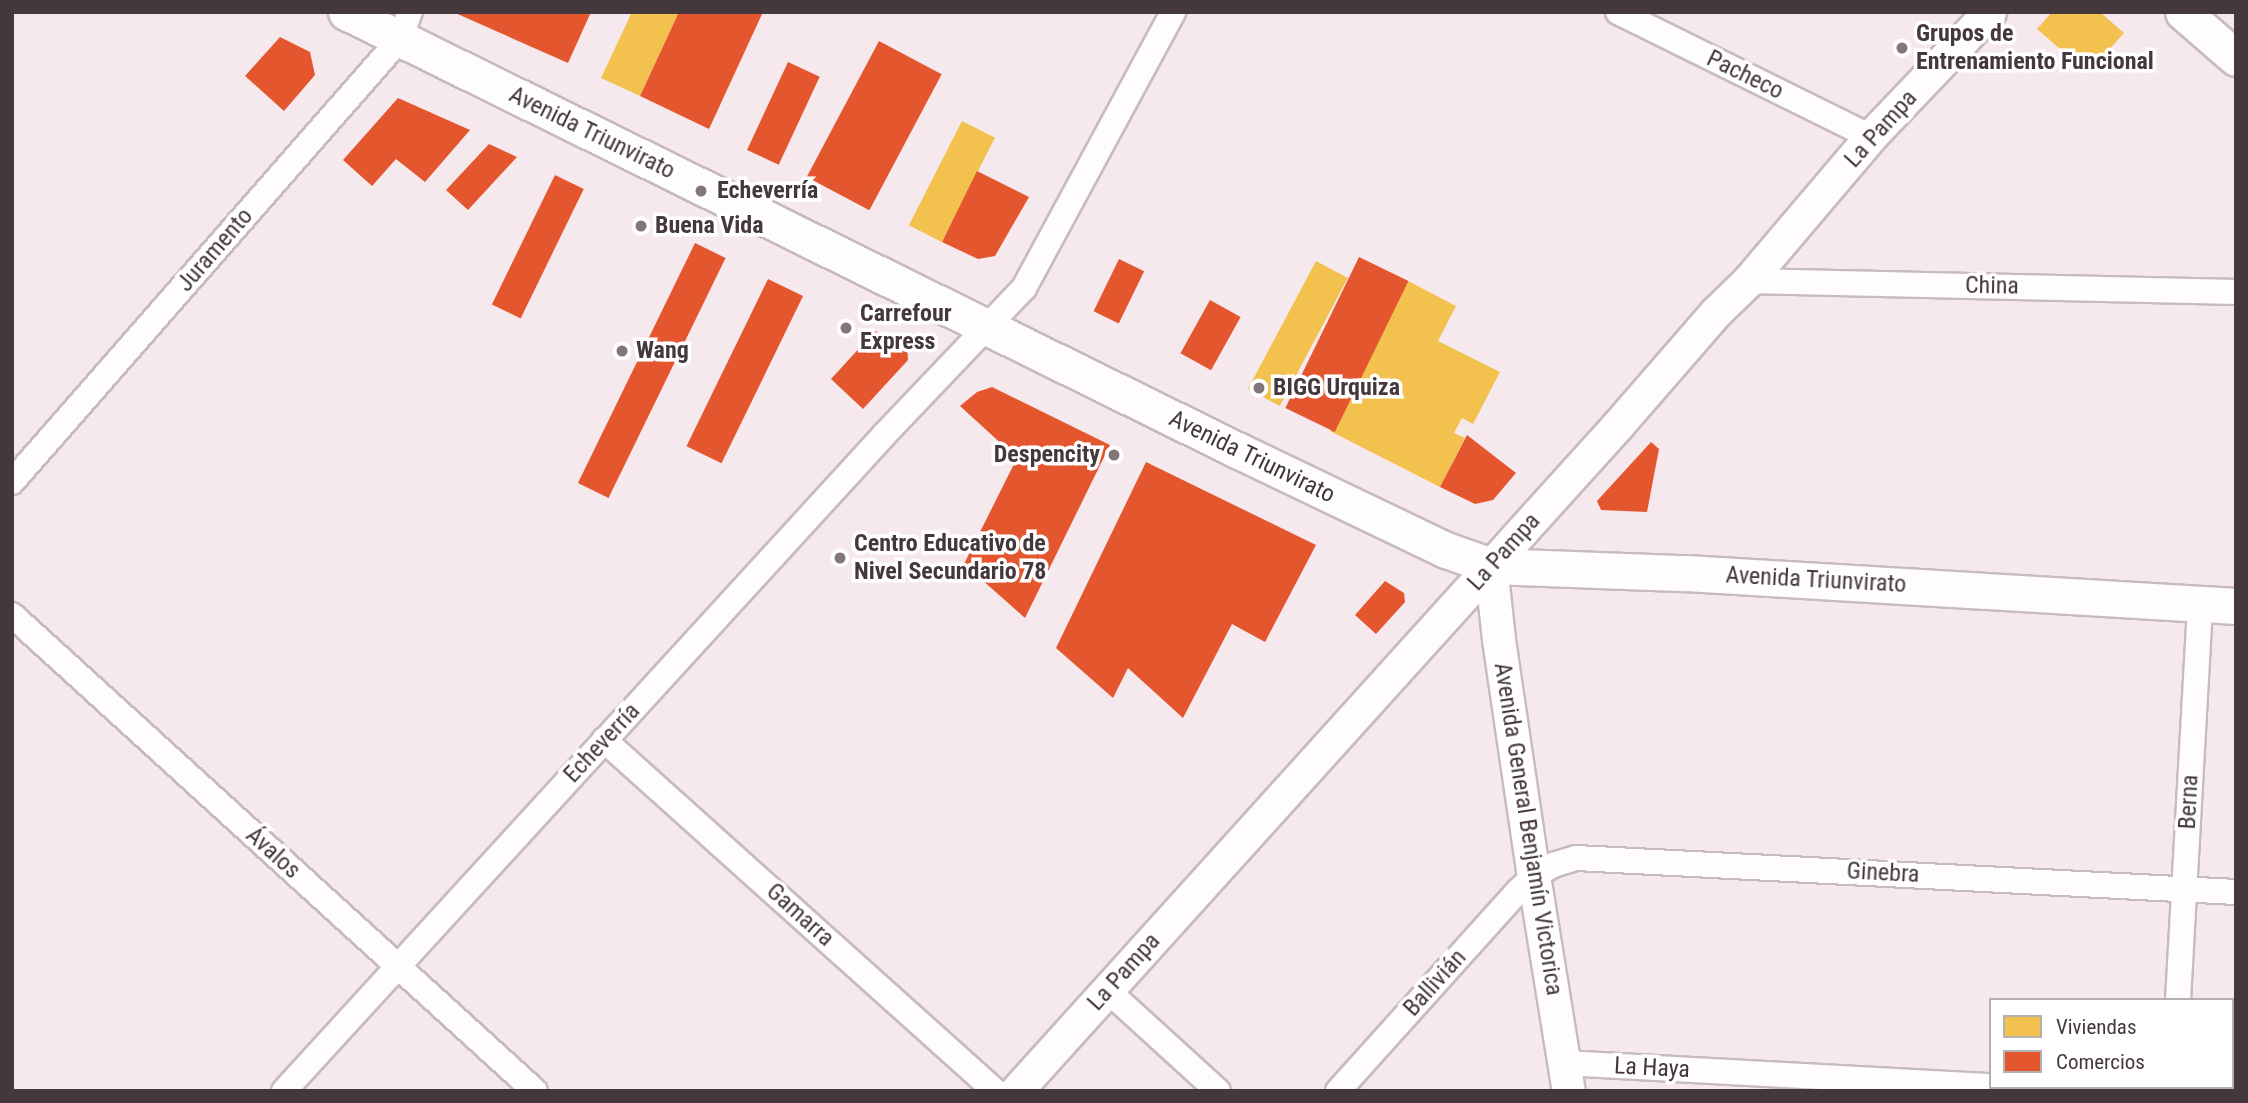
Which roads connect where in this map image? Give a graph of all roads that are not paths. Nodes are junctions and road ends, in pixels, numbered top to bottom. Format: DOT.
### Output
graph roads {
  1 [pos="346,12"];
  2 [pos="1173,12"];
  3 [pos="1618,12"];
  4 [pos="1990,12"];
  5 [pos="2183,12"];
  6 [pos="405,25"];
  7 [pos="2236,58"];
  8 [pos="1871,137"];
  9 [pos="1749,281"];
  10 [pos="2236,292"];
  11 [pos="985,328"];
  12 [pos="12,482"];
  13 [pos="1491,566"];
  14 [pos="2200,604"];
  15 [pos="2236,606"];
  16 [pos="12,615"];
  17 [pos="604,740"];
  18 [pos="1534,876"];
  19 [pos="2183,889"];
  20 [pos="2236,892"];
  21 [pos="397,967"];
  22 [pos="1107,990"];
  23 [pos="2178,998"];
  24 [pos="1567,1077"];
  25 [pos="1989,1086"];
  26 [pos="2052,1089"];
  27 [pos="284,1091"];
  28 [pos="535,1091"];
  29 [pos="995,1091"];
  30 [pos="1017,1091"];
  31 [pos="1218,1091"];
  32 [pos="1338,1091"];
  33 [pos="2086,1091"];
  1 -- 6 [label="main road, Avenida Triunvirato"];
  2 -- 11 [label="street, Echeverría"];
  3 -- 8 [label="street, Pacheco"];
  4 -- 8 [label="street, La Pampa"];
  5 -- 7 [label="main road"];
  6 -- 11 [label="main road, Avenida Triunvirato"];
  6 -- 12 [label="street, Juramento"];
  8 -- 9 [label="street, La Pampa"];
  9 -- 10 [label="street, China"];
  9 -- 13 [label="street, La Pampa"];
  11 -- 13 [label="main road, Avenida Triunvirato"];
  11 -- 17 [label="street, Echeverría"];
  13 -- 14 [label="main road, Avenida Triunvirato"];
  13 -- 18 [label="street, Avenida General Benjamín Victorica"];
  13 -- 22 [label="street, La Pampa"];
  14 -- 15 [label="main road, Avenida Triunvirato"];
  14 -- 19 [label="street, Berna"];
  16 -- 21 [label="street, Ávalos"];
  17 -- 21 [label="street, Echeverría"];
  17 -- 29 [label="street, Gamarra"];
  18 -- 19 [label="street, Ginebra"];
  18 -- 24 [label="street, Avenida General Benjamín Victorica"];
  18 -- 32 [label="street, Ballivián"];
  19 -- 20 [label="street, Ginebra"];
  19 -- 23 [label="street, Berna"];
  21 -- 27 [label="street, Echeverría"];
  21 -- 28 [label="street, Ávalos"];
  22 -- 30 [label="street, La Pampa"];
  22 -- 31 [label="street"];
  24 -- 25 [label="street, La Haya"];
  26 -- 33 [label="street"];
}
